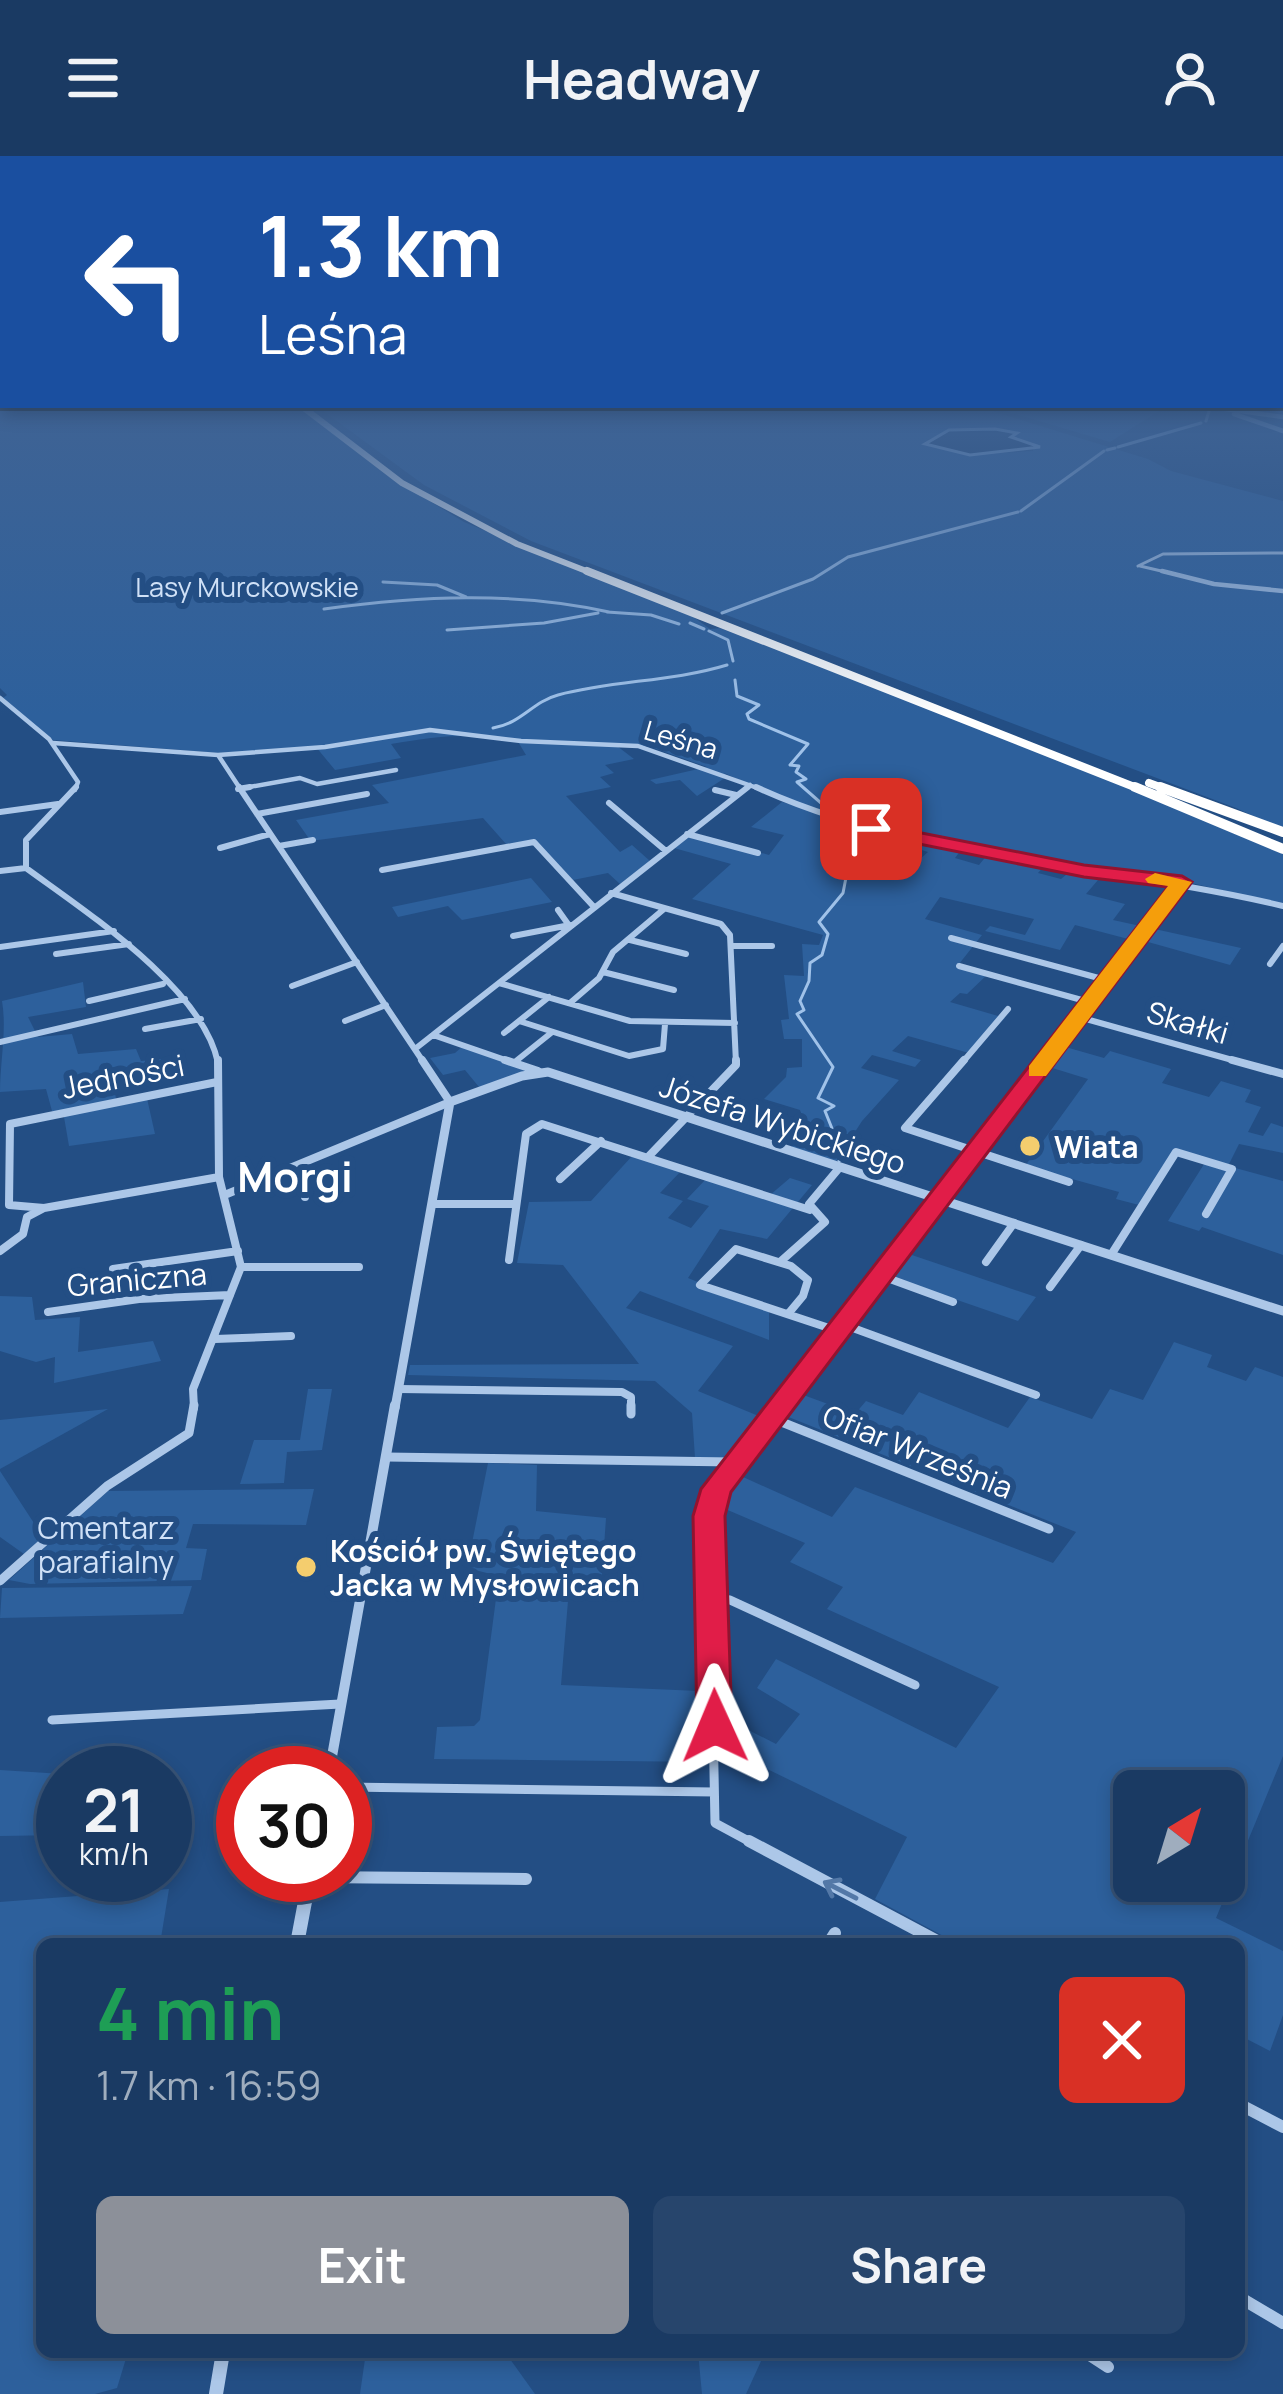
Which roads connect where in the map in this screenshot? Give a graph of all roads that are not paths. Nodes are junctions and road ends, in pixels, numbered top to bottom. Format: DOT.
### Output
graph roads {
  1 [pos="444,506"];
  2 [pos="459,506"];
  3 [pos="1283,553"];
  4 [pos="1283,591"];
  5 [pos="0,698"];
  6 [pos="53,743"];
  7 [pos="218,755"];
  8 [pos="396,770"];
  9 [pos="750,785"];
  10 [pos="238,789"];
  11 [pos="715,790"];
  12 [pos="367,794"];
  13 [pos="737,795"];
  14 [pos="59,803"];
  15 [pos="610,803"];
  16 [pos="0,812"];
  17 [pos="256,814"];
  18 [pos="270,834"];
  19 [pos="687,834"];
  20 [pos="1283,836"];
  21 [pos="314,841"];
  22 [pos="278,846"];
  23 [pos="220,848"];
  24 [pos="1283,849"];
  25 [pos="666,851"];
  26 [pos="758,853"];
  27 [pos="26,868"];
  28 [pos="382,870"];
  29 [pos="0,871"];
  30 [pos="1182,882"];
  31 [pos="611,893"];
  32 [pos="1283,906"];
  33 [pos="594,907"];
  34 [pos="665,908"];
  35 [pos="558,910"];
  36 [pos="570,924"];
  37 [pos="114,931"];
  38 [pos="513,936"];
  39 [pos="951,938"];
  40 [pos="631,940"];
  41 [pos="129,944"];
  42 [pos="731,946"];
  43 [pos="772,946"];
  44 [pos="1283,946"];
  45 [pos="0,947"];
  46 [pos="56,954"];
  47 [pos="686,954"];
  48 [pos="357,962"];
  49 [pos="1270,964"];
  50 [pos="959,966"];
  51 [pos="603,972"];
  52 [pos="1106,980"];
  53 [pos="499,983"];
  54 [pos="164,984"];
  55 [pos="292,986"];
  56 [pos="674,990"];
  57 [pos="548,998"];
  58 [pos="186,999"];
  59 [pos="89,1001"];
  60 [pos="1089,1002"];
  61 [pos="570,1003"];
  62 [pos="386,1005"];
  63 [pos="1008,1009"];
  64 [pos="1079,1017"];
  65 [pos="201,1018"];
  66 [pos="345,1021"];
  67 [pos="519,1021"];
  68 [pos="735,1023"];
  69 [pos="665,1024"];
  70 [pos="145,1029"];
  71 [pos="553,1032"];
  72 [pos="504,1033"];
  73 [pos="433,1035"];
  74 [pos="0,1042"];
  75 [pos="415,1049"];
  76 [pos="516,1061"];
  77 [pos="538,1071"];
  78 [pos="1283,1074"];
  79 [pos="217,1082"];
  80 [pos="450,1102"];
  81 [pos="688,1118"];
  82 [pos="601,1141"];
  83 [pos="974,1153"];
  84 [pos="649,1156"];
  85 [pos="4,1157"];
  86 [pos="303,1165"];
  87 [pos="840,1167"];
  88 [pos="219,1177"];
  89 [pos="560,1179"];
  90 [pos="1069,1183"];
  91 [pos="227,1194"];
  92 [pos="304,1196"];
  93 [pos="938,1199"];
  94 [pos="432,1204"];
  95 [pos="516,1204"];
  96 [pos="44,1208"];
  97 [pos="810,1210"];
  98 [pos="1206,1214"];
  99 [pos="1013,1223"];
  100 [pos="1081,1245"];
  101 [pos="0,1251"];
  102 [pos="238,1251"];
  103 [pos="1111,1255"];
  104 [pos="509,1260"];
  105 [pos="780,1262"];
  106 [pos="986,1262"];
  107 [pos="241,1267"];
  108 [pos="359,1267"];
  109 [pos="113,1270"];
  110 [pos="878,1276"];
  111 [pos="1050,1287"];
  112 [pos="230,1295"];
  113 [pos="953,1302"];
  114 [pos="1283,1311"];
  115 [pos="48,1312"];
  116 [pos="788,1314"];
  117 [pos="840,1327"];
  118 [pos="291,1336"];
  119 [pos="215,1339"];
  120 [pos="399,1389"];
  121 [pos="1036,1395"];
  122 [pos="631,1414"];
  123 [pos="769,1417"];
  124 [pos="386,1457"];
  125 [pos="735,1462"];
  126 [pos="1049,1529"];
  127 [pos="0,1581"];
  128 [pos="712,1598"];
  129 [pos="915,1685"];
  130 [pos="340,1704"];
  131 [pos="52,1720"];
  132 [pos="333,1746"];
  133 [pos="372,1787"];
  134 [pos="714,1792"];
  135 [pos="372,1877"];
  136 [pos="526,1880"];
  137 [pos="305,1902"];
  138 [pos="298,1938"];
  139 [pos="931,1938"];
  140 [pos="1245,2107"];
  141 [pos="1283,2128"];
  142 [pos="1245,2301"];
  143 [pos="1283,2323"];
  144 [pos="222,2358"];
  145 [pos="1094,2358"];
  146 [pos="1108,2367"];
  147 [pos="216,2394"];
  1 -- 24 [label="highway"];
  2 -- 20 [label="highway"];
  3 -- 4 [label="street"];
  5 -- 6 [label="street"];
  6 -- 7 [label="street, Leśna"];
  6 -- 14 [label="street"];
  7 -- 9 [label="street, Leśna"];
  7 -- 10 [label="street"];
  8 -- 10 [label="street"];
  9 -- 13 [label="street"];
  9 -- 30 [label="street, Leśna"];
  10 -- 17 [label="street"];
  11 -- 13 [label="street"];
  12 -- 17 [label="street"];
  13 -- 19 [label="street"];
  14 -- 16 [label="street"];
  14 -- 27 [label="street"];
  15 -- 25 [label="street"];
  17 -- 18 [label="street"];
  18 -- 22 [label="street"];
  18 -- 23 [label="street"];
  19 -- 25 [label="street"];
  19 -- 26 [label="street"];
  21 -- 22 [label="street"];
  22 -- 48 [label="street"];
  25 -- 31 [label="street"];
  27 -- 29 [label="street"];
  27 -- 37 [label="street, Graniczna"];
  28 -- 33 [label="street"];
  30 -- 32 [label="street, Leśna"];
  30 -- 52 [label="street, Ofiar Września"];
  31 -- 33 [label="street"];
  31 -- 34 [label="street"];
  33 -- 36 [label="street"];
  34 -- 40 [label="street"];
  34 -- 42 [label="street"];
  35 -- 36 [label="street"];
  36 -- 38 [label="street"];
  36 -- 53 [label="street"];
  37 -- 41 [label="street, Graniczna"];
  37 -- 45 [label="street"];
  39 -- 52 [label="street"];
  40 -- 47 [label="street"];
  40 -- 51 [label="street"];
  41 -- 46 [label="street"];
  41 -- 54 [label="street, Graniczna"];
  42 -- 43 [label="street"];
  42 -- 68 [label="street"];
  44 -- 49 [label="street"];
  48 -- 55 [label="street"];
  48 -- 62 [label="street"];
  50 -- 60 [label="street"];
  51 -- 56 [label="street"];
  51 -- 61 [label="street"];
  52 -- 60 [label="street, Ofiar Września"];
  53 -- 57 [label="street"];
  53 -- 73 [label="street"];
  54 -- 58 [label="street, Graniczna"];
  54 -- 59 [label="street"];
  57 -- 61 [label="street"];
  57 -- 67 [label="street"];
  58 -- 65 [label="street, Graniczna"];
  58 -- 74 [label="street"];
  60 -- 64 [label="street, Ofiar Września"];
  61 -- 69 [label="street"];
  62 -- 66 [label="street"];
  62 -- 75 [label="street"];
  63 -- 83 [label="street"];
  64 -- 78 [label="street, Skałki"];
  64 -- 83 [label="street, Ofiar Września"];
  65 -- 70 [label="street"];
  65 -- 79 [label="street, Graniczna"];
  67 -- 71 [label="street"];
  67 -- 72 [label="street"];
  68 -- 69 [label="street"];
  68 -- 81 [label="street"];
  69 -- 71 [label="street"];
  71 -- 76 [label="street"];
  73 -- 75 [label="street"];
  73 -- 76 [label="street, Józefa Wybickiego"];
  75 -- 80 [label="street"];
  76 -- 77 [label="street, Józefa Wybickiego"];
  77 -- 80 [label="street"];
  77 -- 81 [label="street, Józefa Wybickiego"];
  79 -- 85 [label="street, Jedności"];
  79 -- 88 [label="street, Graniczna"];
  80 -- 86 [label="street"];
  80 -- 94 [label="street"];
  81 -- 84 [label="street"];
  81 -- 87 [label="street, Józefa Wybickiego"];
  82 -- 84 [label="street"];
  82 -- 89 [label="street"];
  82 -- 95 [label="street"];
  83 -- 90 [label="street"];
  83 -- 93 [label="street, Ofiar Września"];
  84 -- 97 [label="street"];
  85 -- 96 [label="street"];
  86 -- 91 [label="street"];
  86 -- 92 [label="street"];
  87 -- 93 [label="street, Józefa Wybickiego"];
  87 -- 97 [label="street"];
  88 -- 91 [label="street, Graniczna"];
  88 -- 96 [label="street"];
  91 -- 102 [label="street, Graniczna"];
  93 -- 99 [label="street, Józefa Wybickiego"];
  93 -- 110 [label="street, Ofiar Września"];
  94 -- 95 [label="street"];
  94 -- 120 [label="street"];
  95 -- 104 [label="street"];
  96 -- 101 [label="street"];
  97 -- 105 [label="street"];
  98 -- 103 [label="street"];
  99 -- 100 [label="street, Józefa Wybickiego"];
  99 -- 106 [label="street"];
  100 -- 103 [label="street, Józefa Wybickiego"];
  100 -- 111 [label="street"];
  102 -- 107 [label="street, Graniczna"];
  102 -- 109 [label="street, Graniczna"];
  103 -- 114 [label="street, Józefa Wybickiego"];
  105 -- 116 [label="street"];
  105 -- 116 [label="street"];
  107 -- 108 [label="street, Graniczna"];
  107 -- 112 [label="street, Graniczna"];
  110 -- 113 [label="street"];
  110 -- 117 [label="street, Ofiar Września"];
  112 -- 115 [label="street, Graniczna"];
  112 -- 119 [label="street, Graniczna"];
  116 -- 117 [label="street"];
  117 -- 121 [label="street"];
  117 -- 123 [label="street, Ofiar Września"];
  118 -- 119 [label="street"];
  119 -- 127 [label="street, Graniczna"];
  120 -- 122 [label="street"];
  120 -- 124 [label="street"];
  123 -- 125 [label="street, Ofiar Września"];
  123 -- 126 [label="street, Ofiar Września"];
  124 -- 125 [label="street"];
  124 -- 130 [label="street"];
  125 -- 128 [label="street, Ofiar Września"];
  128 -- 129 [label="street"];
  128 -- 134 [label="street, Ofiar Września"];
  130 -- 131 [label="street"];
  130 -- 132 [label="street"];
  133 -- 134 [label="street"];
  139 -- 134 [label="street, Ofiar Września, one-way"];
  135 -- 136 [label="street"];
  137 -- 138 [label="street"];
  140 -- 141 [label="street"];
  142 -- 143 [label="street"];
  144 -- 147 [label="street"];
  145 -- 146 [label="street"];
}
